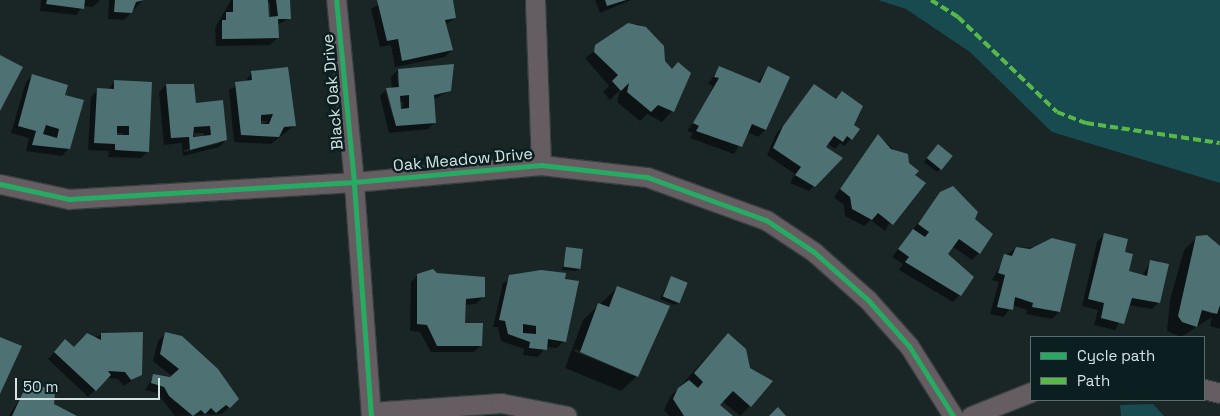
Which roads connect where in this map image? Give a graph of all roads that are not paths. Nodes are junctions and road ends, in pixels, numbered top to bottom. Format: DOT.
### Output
graph roads {
  1 [pos="336,0"];
  2 [pos="535,0"];
  3 [pos="541,165"];
  4 [pos="354,182"];
  5 [pos="0,184"];
  6 [pos="1205,389"];
  7 [pos="1030,392"];
  8 [pos="1220,393"];
  9 [pos="371,414"];
  10 [pos="567,416"];
  11 [pos="952,416"];
  12 [pos="971,416"];
  1 -- 4 [label="street, Black Oak Drive"];
  2 -- 3 [label="street"];
  3 -- 4 [label="street, Oak Meadow Drive"];
  3 -- 11 [label="street, Oak Meadow Drive"];
  4 -- 5 [label="street, Oak Meadow Drive"];
  4 -- 9 [label="street"];
  6 -- 8 [label="street"];
  7 -- 12 [label="street"];
  9 -- 10 [label="street"];
}
